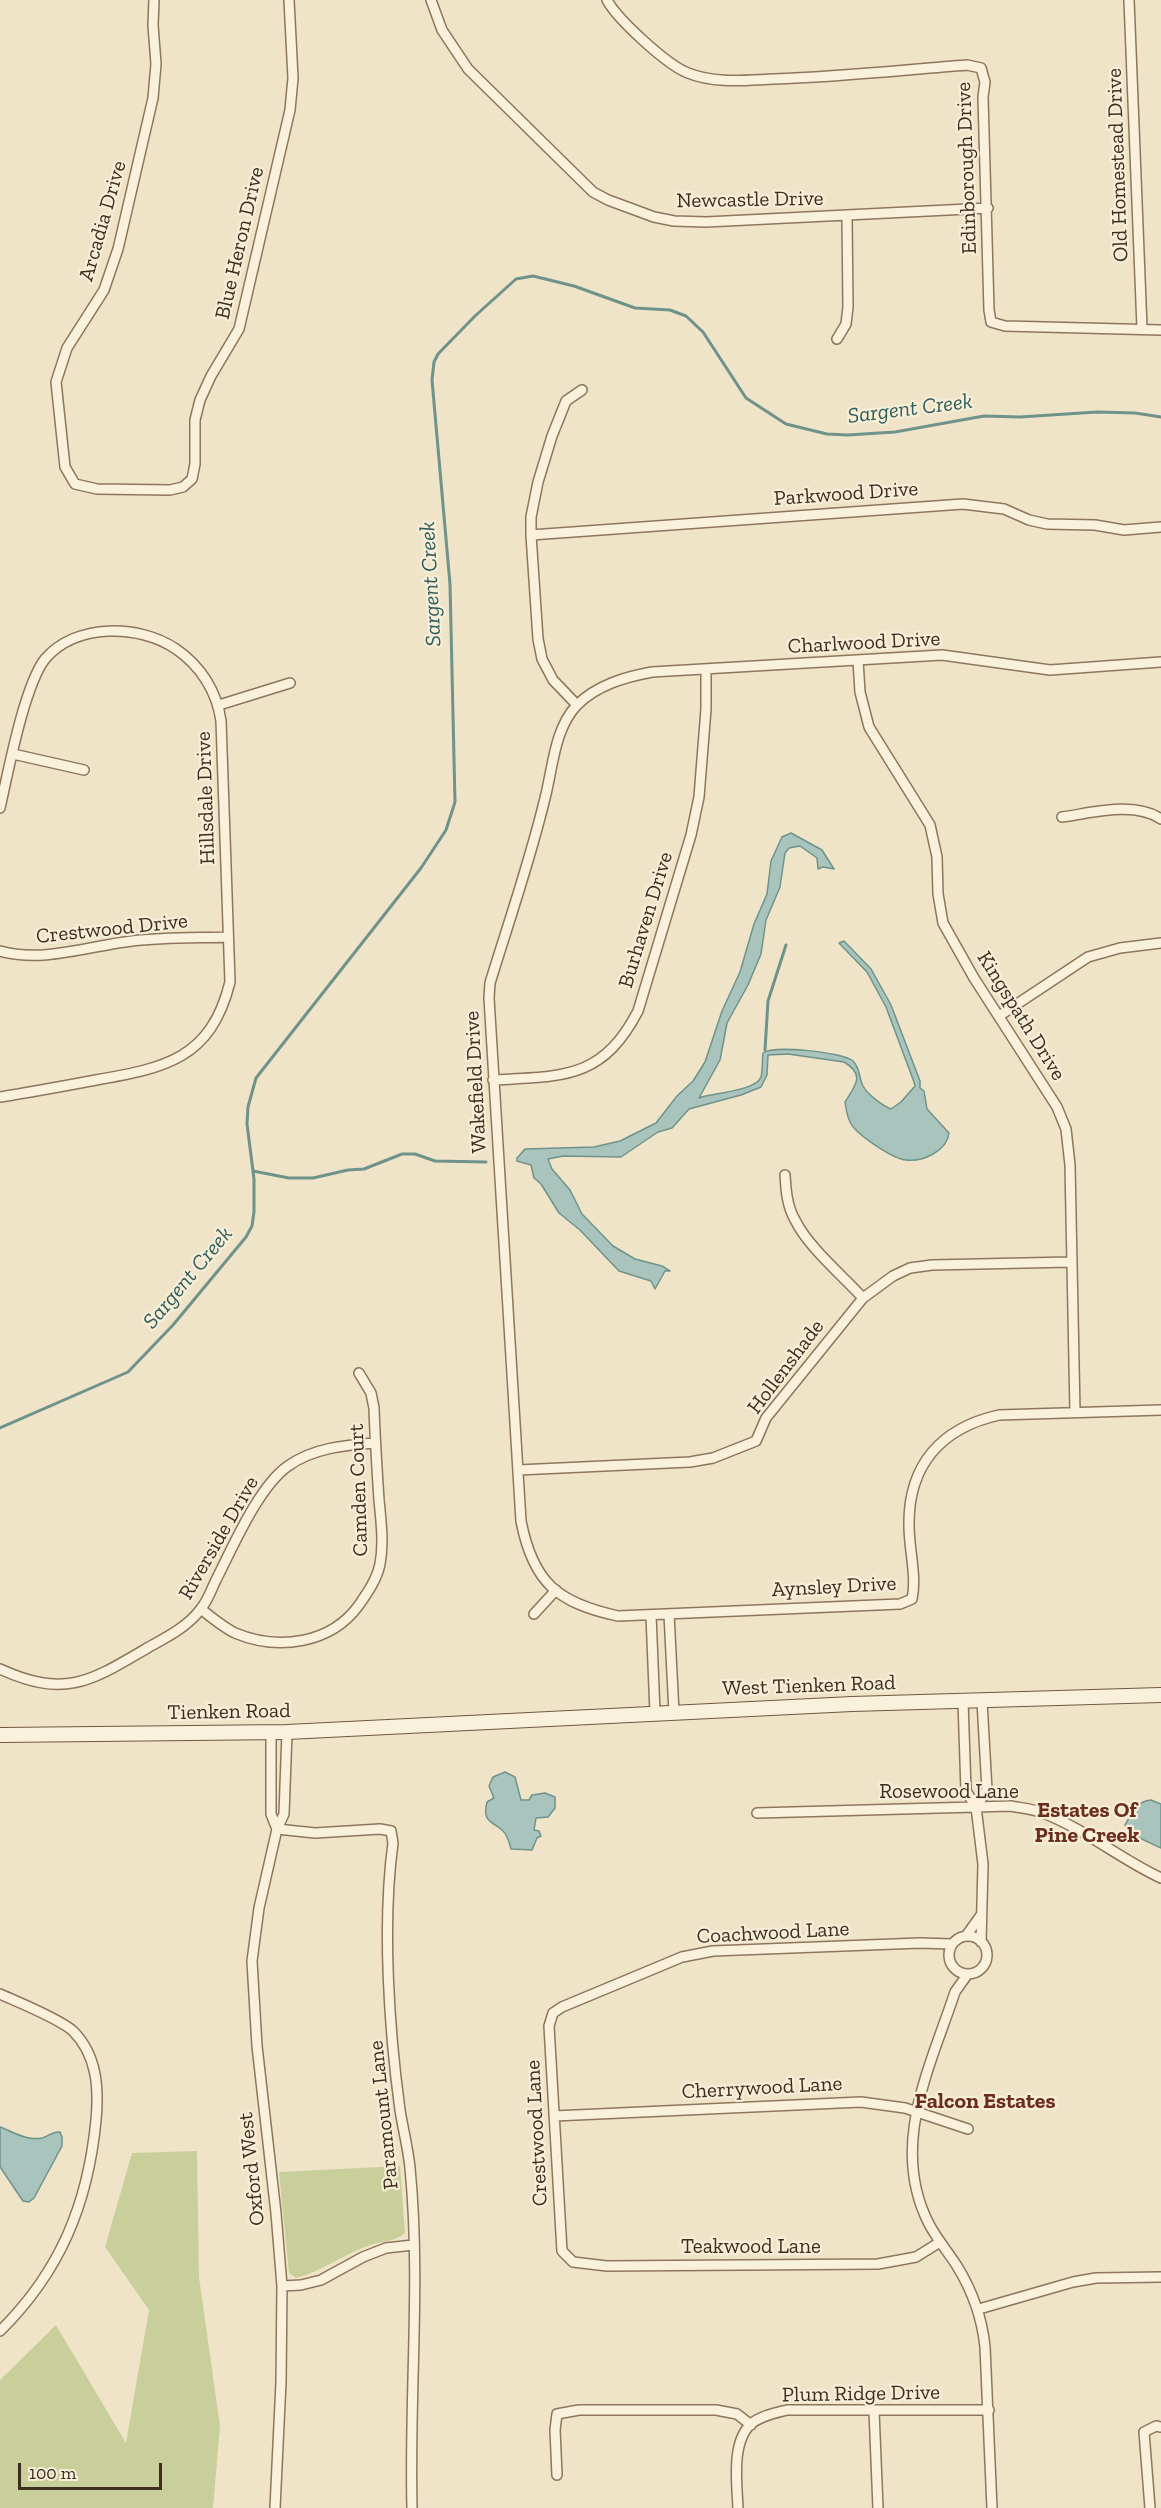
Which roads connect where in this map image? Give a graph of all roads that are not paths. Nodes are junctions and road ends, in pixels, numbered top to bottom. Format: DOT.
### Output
graph roads {
  1 [pos="154,0"];
  2 [pos="289,0"];
  3 [pos="431,0"];
  4 [pos="607,0"];
  5 [pos="1129,0"];
  6 [pos="988,208"];
  7 [pos="847,216"];
  8 [pos="1142,328"];
  9 [pos="1161,330"];
  10 [pos="837,339"];
  11 [pos="582,390"];
  12 [pos="189,483"];
  13 [pos="1161,527"];
  14 [pos="531,535"];
  15 [pos="858,660"];
  16 [pos="1161,662"];
  17 [pos="706,669"];
  18 [pos="290,683"];
  19 [pos="219,705"];
  20 [pos="577,705"];
  21 [pos="13,754"];
  22 [pos="84,771"];
  23 [pos="0,808"];
  24 [pos="1062,817"];
  25 [pos="1161,819"];
  26 [pos="228,937"];
  27 [pos="1161,943"];
  28 [pos="0,951"];
  29 [pos="999,1016"];
  30 [pos="493,1080"];
  31 [pos="0,1097"];
  32 [pos="785,1175"];
  33 [pos="1071,1262"];
  34 [pos="863,1298"];
  35 [pos="359,1373"];
  36 [pos="1161,1410"];
  37 [pos="1075,1412"];
  38 [pos="375,1443"];
  39 [pos="518,1470"];
  40 [pos="556,1590"];
  41 [pos="201,1609"];
  42 [pos="534,1614"];
  43 [pos="669,1614"];
  44 [pos="651,1615"];
  45 [pos="0,1669"];
  46 [pos="1161,1695"];
  47 [pos="963,1701"];
  48 [pos="982,1701"];
  49 [pos="655,1713"];
  50 [pos="674,1713"];
  51 [pos="459,1723"];
  52 [pos="272,1732"];
  53 [pos="287,1732"];
  54 [pos="0,1735"];
  55 [pos="976,1807"];
  56 [pos="757,1814"];
  57 [pos="278,1829"];
  58 [pos="1161,1878"];
  59 [pos="981,1915"];
  60 [pos="966,1936"];
  61 [pos="981,1942"];
  62 [pos="952,1944"];
  63 [pos="935,1945"];
  64 [pos="948,1956"];
  65 [pos="954,1970"];
  66 [pos="967,1975"];
  67 [pos="955,1992"];
  68 [pos="0,1994"];
  69 [pos="553,2013"];
  70 [pos="916,2113"];
  71 [pos="554,2116"];
  72 [pos="968,2129"];
  73 [pos="940,2242"];
  74 [pos="413,2245"];
  75 [pos="562,2251"];
  76 [pos="1161,2277"];
  77 [pos="282,2286"];
  78 [pos="979,2309"];
  79 [pos="0,2331"];
  80 [pos="989,2410"];
  81 [pos="874,2411"];
  82 [pos="751,2424"];
  83 [pos="1161,2427"];
  84 [pos="556,2475"];
  85 [pos="275,2508"];
  86 [pos="411,2508"];
  87 [pos="738,2508"];
  88 [pos="878,2508"];
  89 [pos="992,2508"];
  90 [pos="1150,2508"];
  1 -- 12 [label="street, Arcadia Drive"];
  2 -- 12 [label="street, Blue Heron Drive"];
  3 -- 7 [label="street, Newcastle Drive"];
  4 -- 6 [label="street, Edinborough Drive"];
  5 -- 8 [label="street, Old Homestead Drive"];
  6 -- 7 [label="street, Newcastle Drive"];
  6 -- 8 [label="street, Edinborough Drive"];
  7 -- 10 [label="street"];
  8 -- 9 [label="street, Edinborough Drive"];
  11 -- 14 [label="street"];
  13 -- 14 [label="street, Parkwood Drive"];
  14 -- 20 [label="street"];
  15 -- 16 [label="street, Charlwood Drive"];
  15 -- 17 [label="street, Charlwood Drive"];
  15 -- 29 [label="street, Kingspath Drive"];
  17 -- 20 [label="street, Charlwood Drive"];
  17 -- 30 [label="street, Burhaven Drive"];
  18 -- 19 [label="street"];
  19 -- 21 [label="street, Hillsdale Drive"];
  19 -- 26 [label="street, Hillsdale Drive"];
  20 -- 30 [label="street, Wakefield Drive"];
  21 -- 22 [label="street"];
  21 -- 23 [label="street, Hillsdale Drive"];
  24 -- 25 [label="street"];
  26 -- 28 [label="street, Crestwood Drive"];
  26 -- 31 [label="street, Hillsdale Drive"];
  27 -- 29 [label="street"];
  29 -- 33 [label="street, Kingspath Drive"];
  30 -- 39 [label="street, Wakefield Drive"];
  32 -- 34 [label="street"];
  33 -- 34 [label="street, Hollenshade"];
  33 -- 37 [label="street, Kingspath Drive"];
  34 -- 39 [label="street, Hollenshade"];
  35 -- 38 [label="street, Camden Court"];
  36 -- 37 [label="street, Aynsley Drive"];
  37 -- 43 [label="street, Aynsley Drive"];
  38 -- 41 [label="street, Riverside Drive"];
  38 -- 41 [label="street, Camden Court"];
  39 -- 40 [label="street, Wakefield Drive"];
  40 -- 42 [label="street"];
  40 -- 44 [label="street, Aynsley Drive"];
  41 -- 45 [label="street, Riverside Drive"];
  43 -- 44 [label="street, Aynsley Drive"];
  43 -- 50 [label="street"];
  44 -- 49 [label="street"];
  46 -- 48 [label="street, West Tienken Road"];
  47 -- 48 [label="street, West Tienken Road"];
  47 -- 50 [label="street, West Tienken Road"];
  47 -- 55 [label="street"];
  48 -- 55 [label="street"];
  49 -- 50 [label="street, West Tienken Road"];
  49 -- 51 [label="street, West Tienken Road"];
  51 -- 53 [label="street, Tienken Road"];
  52 -- 53 [label="street, Tienken Road"];
  52 -- 54 [label="street, Tienken Road"];
  52 -- 57 [label="street, Oxford West"];
  53 -- 57 [label="street, Oxford West"];
  55 -- 56 [label="street, Rosewood Lane"];
  55 -- 58 [label="street, Rosewood Lane"];
  55 -- 59 [label="street"];
  57 -- 74 [label="street, Paramount Lane"];
  57 -- 77 [label="street, Oxford West"];
  59 -- 60 [label="street"];
  59 -- 61 [label="street"];
  60 -- 61 [label="street"];
  60 -- 62 [label="street"];
  61 -- 66 [label="street"];
  62 -- 63 [label="street, Coachwood Lane"];
  62 -- 64 [label="street"];
  63 -- 64 [label="street"];
  63 -- 69 [label="street, Coachwood Lane"];
  64 -- 65 [label="street"];
  65 -- 66 [label="street"];
  65 -- 67 [label="street"];
  66 -- 67 [label="street"];
  67 -- 70 [label="street"];
  68 -- 79 [label="street"];
  69 -- 71 [label="street, Crestwood Lane"];
  70 -- 71 [label="street, Cherrywood Lane"];
  70 -- 72 [label="street, Cherrywood Lane"];
  70 -- 73 [label="street"];
  71 -- 75 [label="street, Crestwood Lane"];
  73 -- 75 [label="street, Teakwood Lane"];
  73 -- 78 [label="street"];
  74 -- 77 [label="street"];
  74 -- 86 [label="street, Paramount Lane"];
  76 -- 78 [label="street"];
  77 -- 85 [label="street, Oxford West"];
  78 -- 80 [label="street"];
  80 -- 81 [label="street, Plum Ridge Drive"];
  80 -- 89 [label="street"];
  81 -- 82 [label="street, Plum Ridge Drive"];
  81 -- 88 [label="street"];
  82 -- 84 [label="street"];
  82 -- 87 [label="street"];
  83 -- 90 [label="street"];
}
